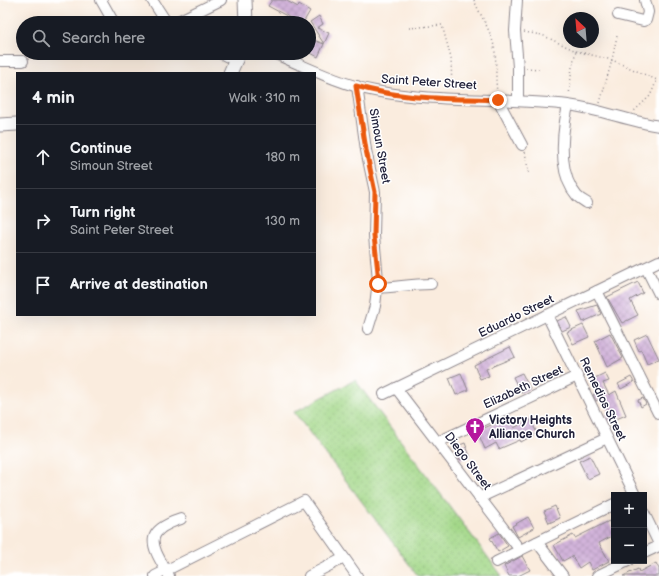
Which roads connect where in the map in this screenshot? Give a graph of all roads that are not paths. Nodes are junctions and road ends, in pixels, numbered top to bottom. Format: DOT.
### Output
graph roads {
  1 [pos="101,0"];
  2 [pos="152,0"];
  3 [pos="221,0"];
  4 [pos="245,0"];
  5 [pos="517,0"];
  6 [pos="645,0"];
  7 [pos="618,15"];
  8 [pos="110,16"];
  9 [pos="162,16"];
  10 [pos="188,16"];
  11 [pos="246,16"];
  12 [pos="289,60"];
  13 [pos="0,61"];
  14 [pos="23,61"];
  15 [pos="356,86"];
  16 [pos="498,100"];
  17 [pos="518,101"];
  18 [pos="568,105"];
  19 [pos="16,124"];
  20 [pos="0,125"];
  21 [pos="659,126"];
  22 [pos="522,145"];
  23 [pos="587,203"];
  24 [pos="659,261"];
  25 [pos="646,268"];
  26 [pos="431,284"];
  27 [pos="378,288"];
  28 [pos="597,291"];
  29 [pos="659,294"];
  30 [pos="547,315"];
  31 [pos="368,329"];
  32 [pos="577,376"];
  33 [pos="396,388"];
  34 [pos="384,394"];
  35 [pos="658,413"];
  36 [pos="607,438"];
  37 [pos="438,442"];
  38 [pos="633,492"];
  39 [pos="480,498"];
  40 [pos="611,505"];
  41 [pos="181,519"];
  42 [pos="647,519"];
  43 [pos="537,542"];
  44 [pos="659,545"];
  45 [pos="520,550"];
  46 [pos="647,551"];
  47 [pos="344,558"];
  48 [pos="496,562"];
  49 [pos="622,564"];
  50 [pos="167,573"];
  51 [pos="155,576"];
  52 [pos="309,576"];
  53 [pos="357,576"];
  54 [pos="562,576"];
  55 [pos="597,576"];
  1 -- 8 [label="street"];
  2 -- 9 [label="street"];
  3 -- 10 [label="street"];
  4 -- 11 [label="main road"];
  5 -- 17 [label="street"];
  6 -- 7 [label="street"];
  12 -- 15 [label="street, Saint Peter Street"];
  13 -- 14 [label="street"];
  15 -- 16 [label="street, Saint Peter Street"];
  15 -- 27 [label="street, Simoun Street"];
  16 -- 17 [label="street, Saint Peter Street"];
  16 -- 22 [label="street"];
  17 -- 18 [label="street, Saint Peter Street"];
  18 -- 21 [label="street, Saint Peter Street"];
  18 -- 23 [label="street"];
  19 -- 20 [label="main road"];
  24 -- 25 [label="street, Eduardo Street"];
  25 -- 28 [label="street, Eduardo Street"];
  25 -- 29 [label="street"];
  26 -- 27 [label="street"];
  27 -- 31 [label="street, Simoun Street"];
  28 -- 30 [label="street, Eduardo Street"];
  28 -- 35 [label="street"];
  30 -- 32 [label="street, Remedios Street"];
  30 -- 33 [label="street, Eduardo Street"];
  32 -- 36 [label="street, Remedios Street"];
  32 -- 37 [label="street, Elizabeth Street"];
  33 -- 34 [label="street, Eduardo Street"];
  33 -- 37 [label="street, Diego Street"];
  36 -- 38 [label="street, Remedios Street"];
  36 -- 39 [label="street"];
  37 -- 39 [label="street, Diego Street"];
  39 -- 45 [label="street, Diego Street"];
  40 -- 43 [label="street"];
  41 -- 50 [label="street"];
  42 -- 44 [label="street"];
  43 -- 45 [label="street"];
  43 -- 54 [label="street"];
  44 -- 46 [label="street"];
  45 -- 48 [label="street"];
  47 -- 50 [label="street"];
  47 -- 52 [label="street"];
  47 -- 53 [label="street"];
  49 -- 55 [label="street"];
  50 -- 51 [label="street"];
}
